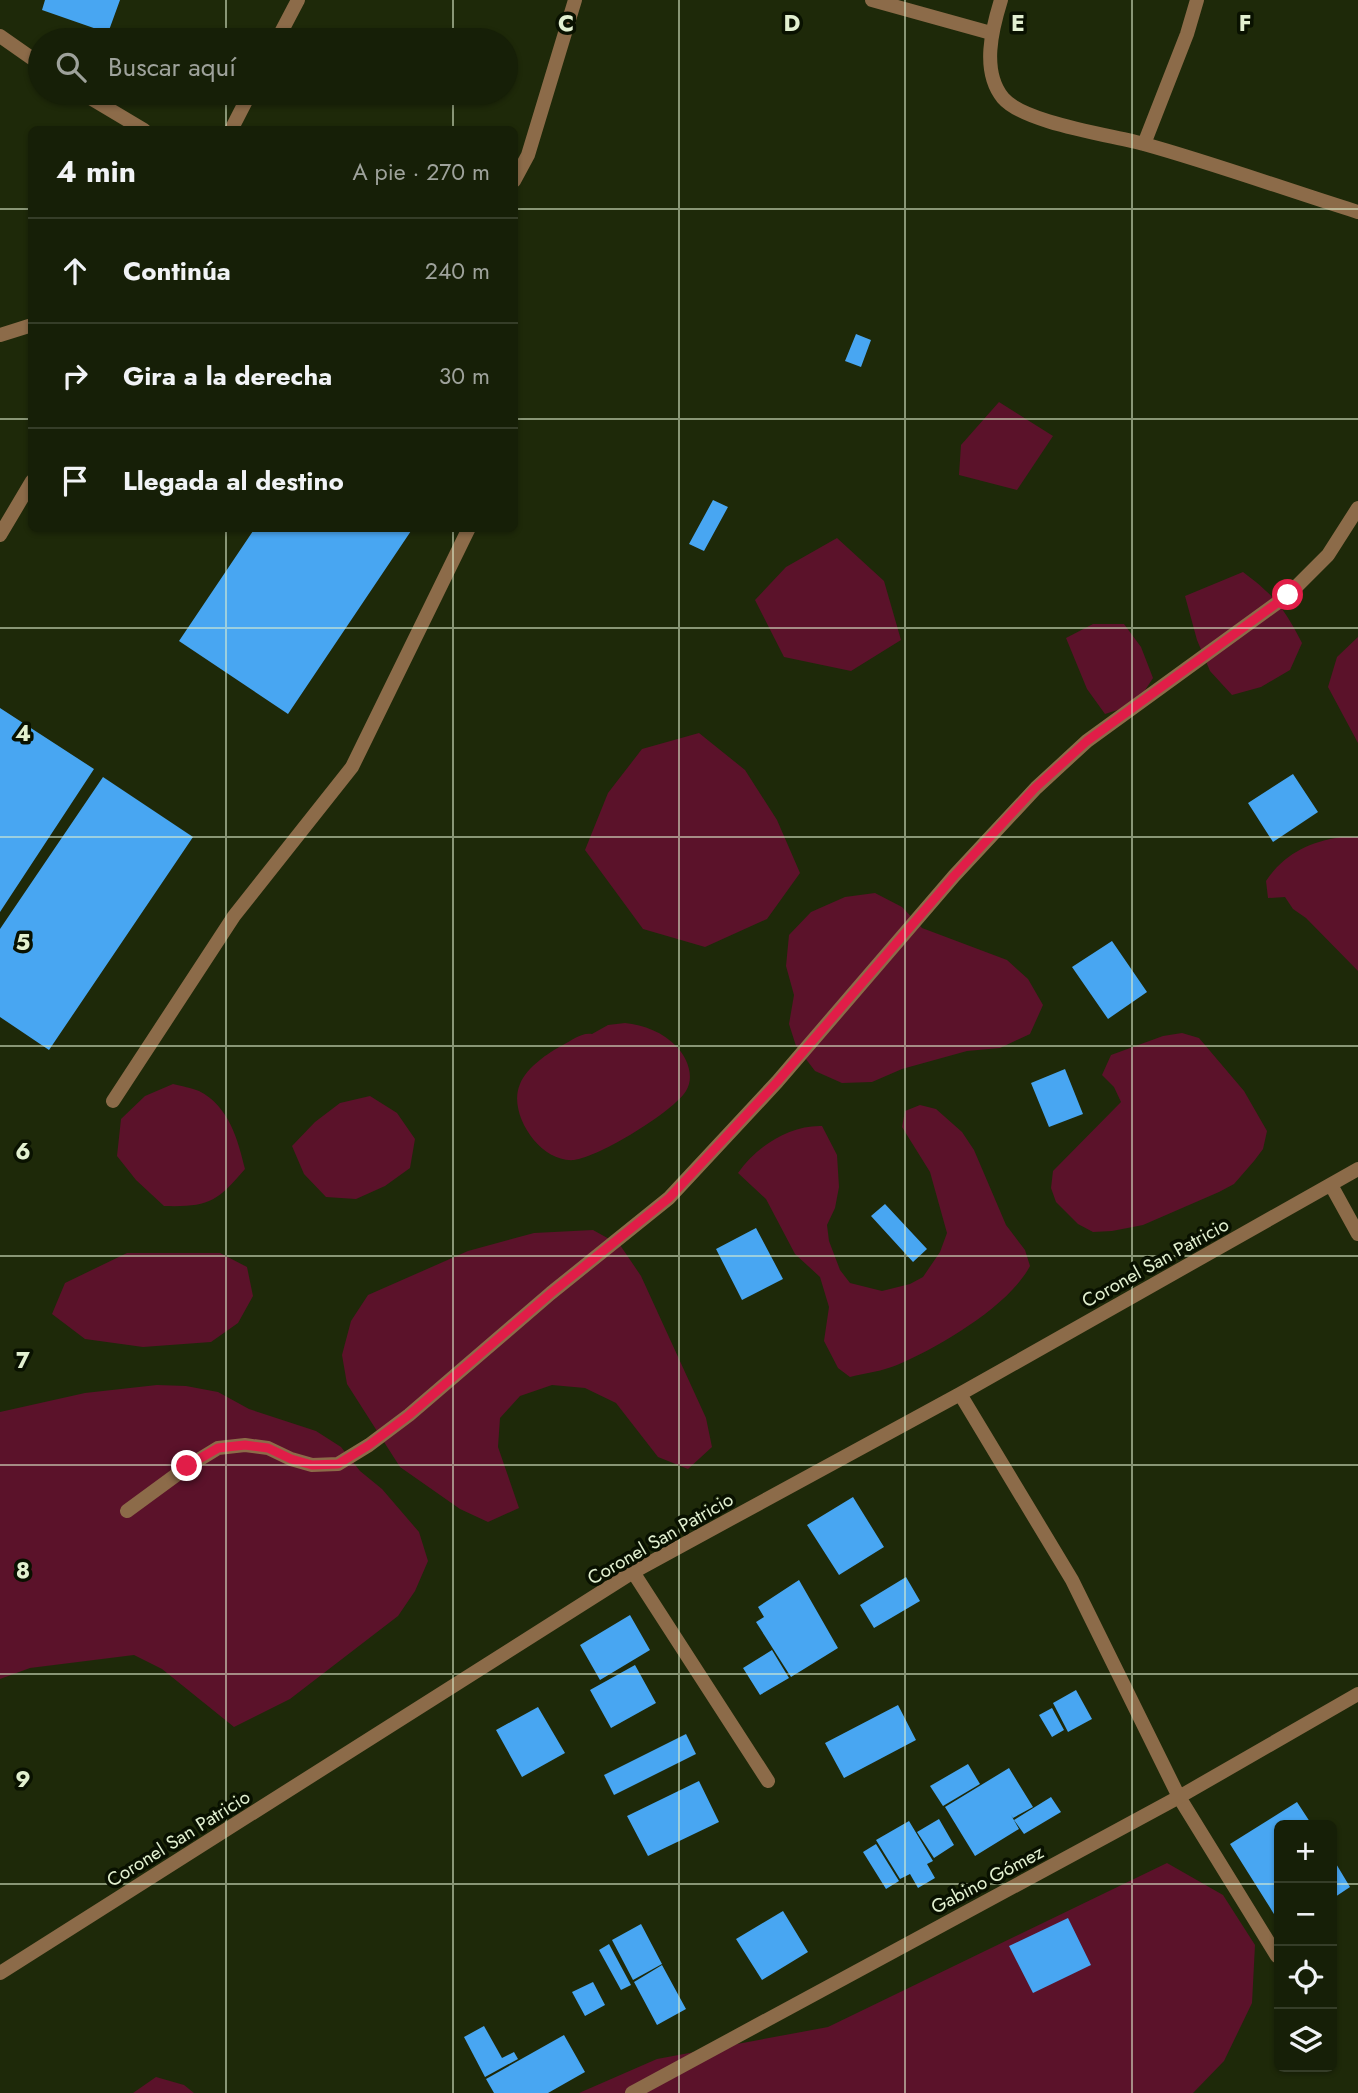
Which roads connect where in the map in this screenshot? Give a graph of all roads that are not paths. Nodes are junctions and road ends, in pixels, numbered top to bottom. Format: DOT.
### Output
graph roads {
  1 [pos="298,0"];
  2 [pos="575,0"];
  3 [pos="872,0"];
  4 [pos="1001,0"];
  5 [pos="1197,0"];
  6 [pos="283,28"];
  7 [pos="991,33"];
  8 [pos="0,36"];
  9 [pos="28,56"];
  10 [pos="102,105"];
  11 [pos="244,105"];
  12 [pos="137,126"];
  13 [pos="233,126"];
  14 [pos="1144,144"];
  15 [pos="518,174"];
  16 [pos="1358,212"];
  17 [pos="28,326"];
  18 [pos="0,335"];
  19 [pos="28,488"];
  20 [pos="1358,508"];
  21 [pos="467,532"];
  22 [pos="0,535"];
  23 [pos="113,1101"];
  24 [pos="1358,1169"];
  25 [pos="1331,1185"];
  26 [pos="1358,1234"];
  27 [pos="960,1394"];
  28 [pos="127,1511"];
  29 [pos="633,1572"];
  30 [pos="1358,1694"];
  31 [pos="768,1780"];
  32 [pos="1180,1797"];
  33 [pos="1274,1951"];
  34 [pos="0,1973"];
  35 [pos="632,2093"];
  1 -- 6 [label="street"];
  2 -- 15 [label="street"];
  3 -- 7 [label="street"];
  4 -- 7 [label="street"];
  5 -- 14 [label="street"];
  7 -- 14 [label="street"];
  8 -- 9 [label="street"];
  10 -- 12 [label="street"];
  11 -- 13 [label="street"];
  14 -- 16 [label="street"];
  17 -- 18 [label="street"];
  19 -- 22 [label="street"];
  20 -- 28 [label="street"];
  21 -- 23 [label="street"];
  24 -- 25 [label="street, Coronel San Patricio"];
  25 -- 26 [label="street"];
  25 -- 27 [label="street, Coronel San Patricio"];
  27 -- 29 [label="street, Coronel San Patricio"];
  27 -- 32 [label="street"];
  29 -- 31 [label="street"];
  29 -- 34 [label="street, Coronel San Patricio"];
  30 -- 32 [label="street, Gabino Gómez"];
  32 -- 33 [label="street"];
  32 -- 35 [label="street, Gabino Gómez"];
}
